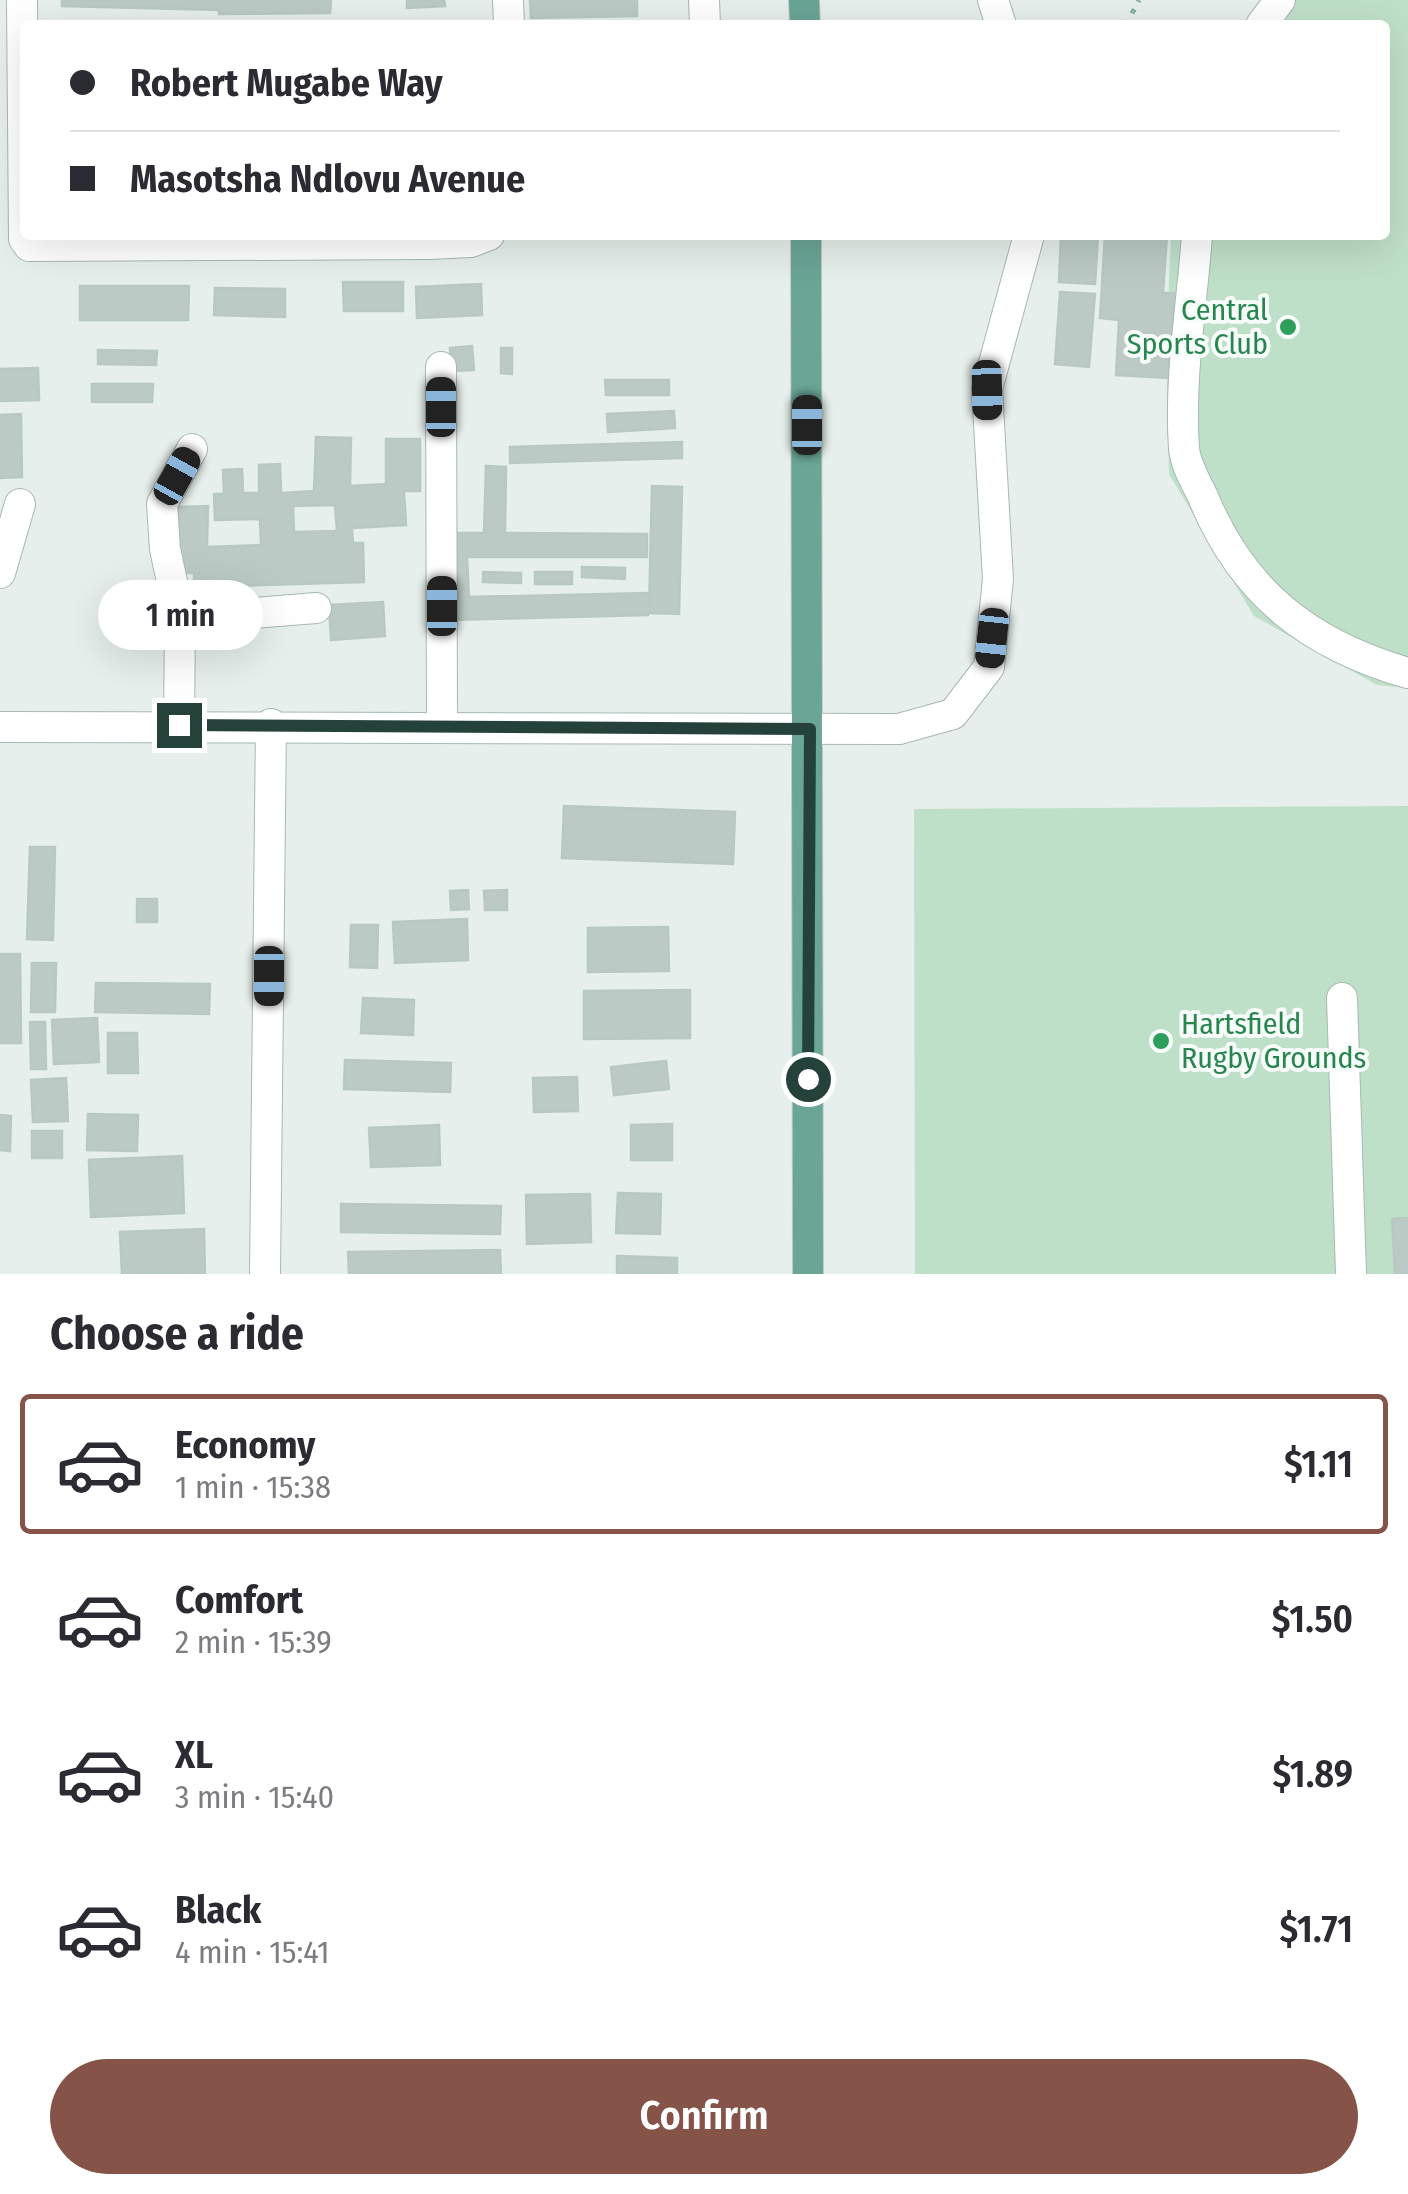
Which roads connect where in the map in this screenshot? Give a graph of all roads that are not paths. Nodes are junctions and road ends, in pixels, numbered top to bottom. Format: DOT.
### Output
graph roads {
  1 [pos="1280,0"];
  2 [pos="15,19"];
  3 [pos="1265,20"];
  4 [pos="20,141"];
  5 [pos="25,240"];
  6 [pos="476,240"];
  7 [pos="806,240"];
  8 [pos="1027,240"];
  9 [pos="1198,240"];
  10 [pos="441,368"];
  11 [pos="192,448"];
  12 [pos="20,504"];
  13 [pos="0,572"];
  14 [pos="316,608"];
  15 [pos="180,619"];
  16 [pos="1408,672"];
  17 [pos="270,724"];
  18 [pos="179,725"];
  19 [pos="442,726"];
  20 [pos="0,727"];
  21 [pos="810,729"];
  22 [pos="1342,998"];
  23 [pos="265,1274"];
  24 [pos="808,1274"];
  25 [pos="1351,1274"];
  1 -- 3 [label="street"];
  2 -- 4 [label="street"];
  5 -- 6 [label="street"];
  7 -- 21 [label="main road"];
  8 -- 21 [label="street"];
  9 -- 16 [label="street"];
  10 -- 19 [label="street"];
  11 -- 15 [label="street"];
  12 -- 13 [label="street"];
  14 -- 15 [label="street"];
  15 -- 18 [label="street"];
  17 -- 18 [label="street"];
  17 -- 19 [label="street"];
  17 -- 23 [label="street"];
  18 -- 20 [label="street"];
  19 -- 21 [label="street"];
  21 -- 24 [label="main road"];
  22 -- 25 [label="street"];
}
